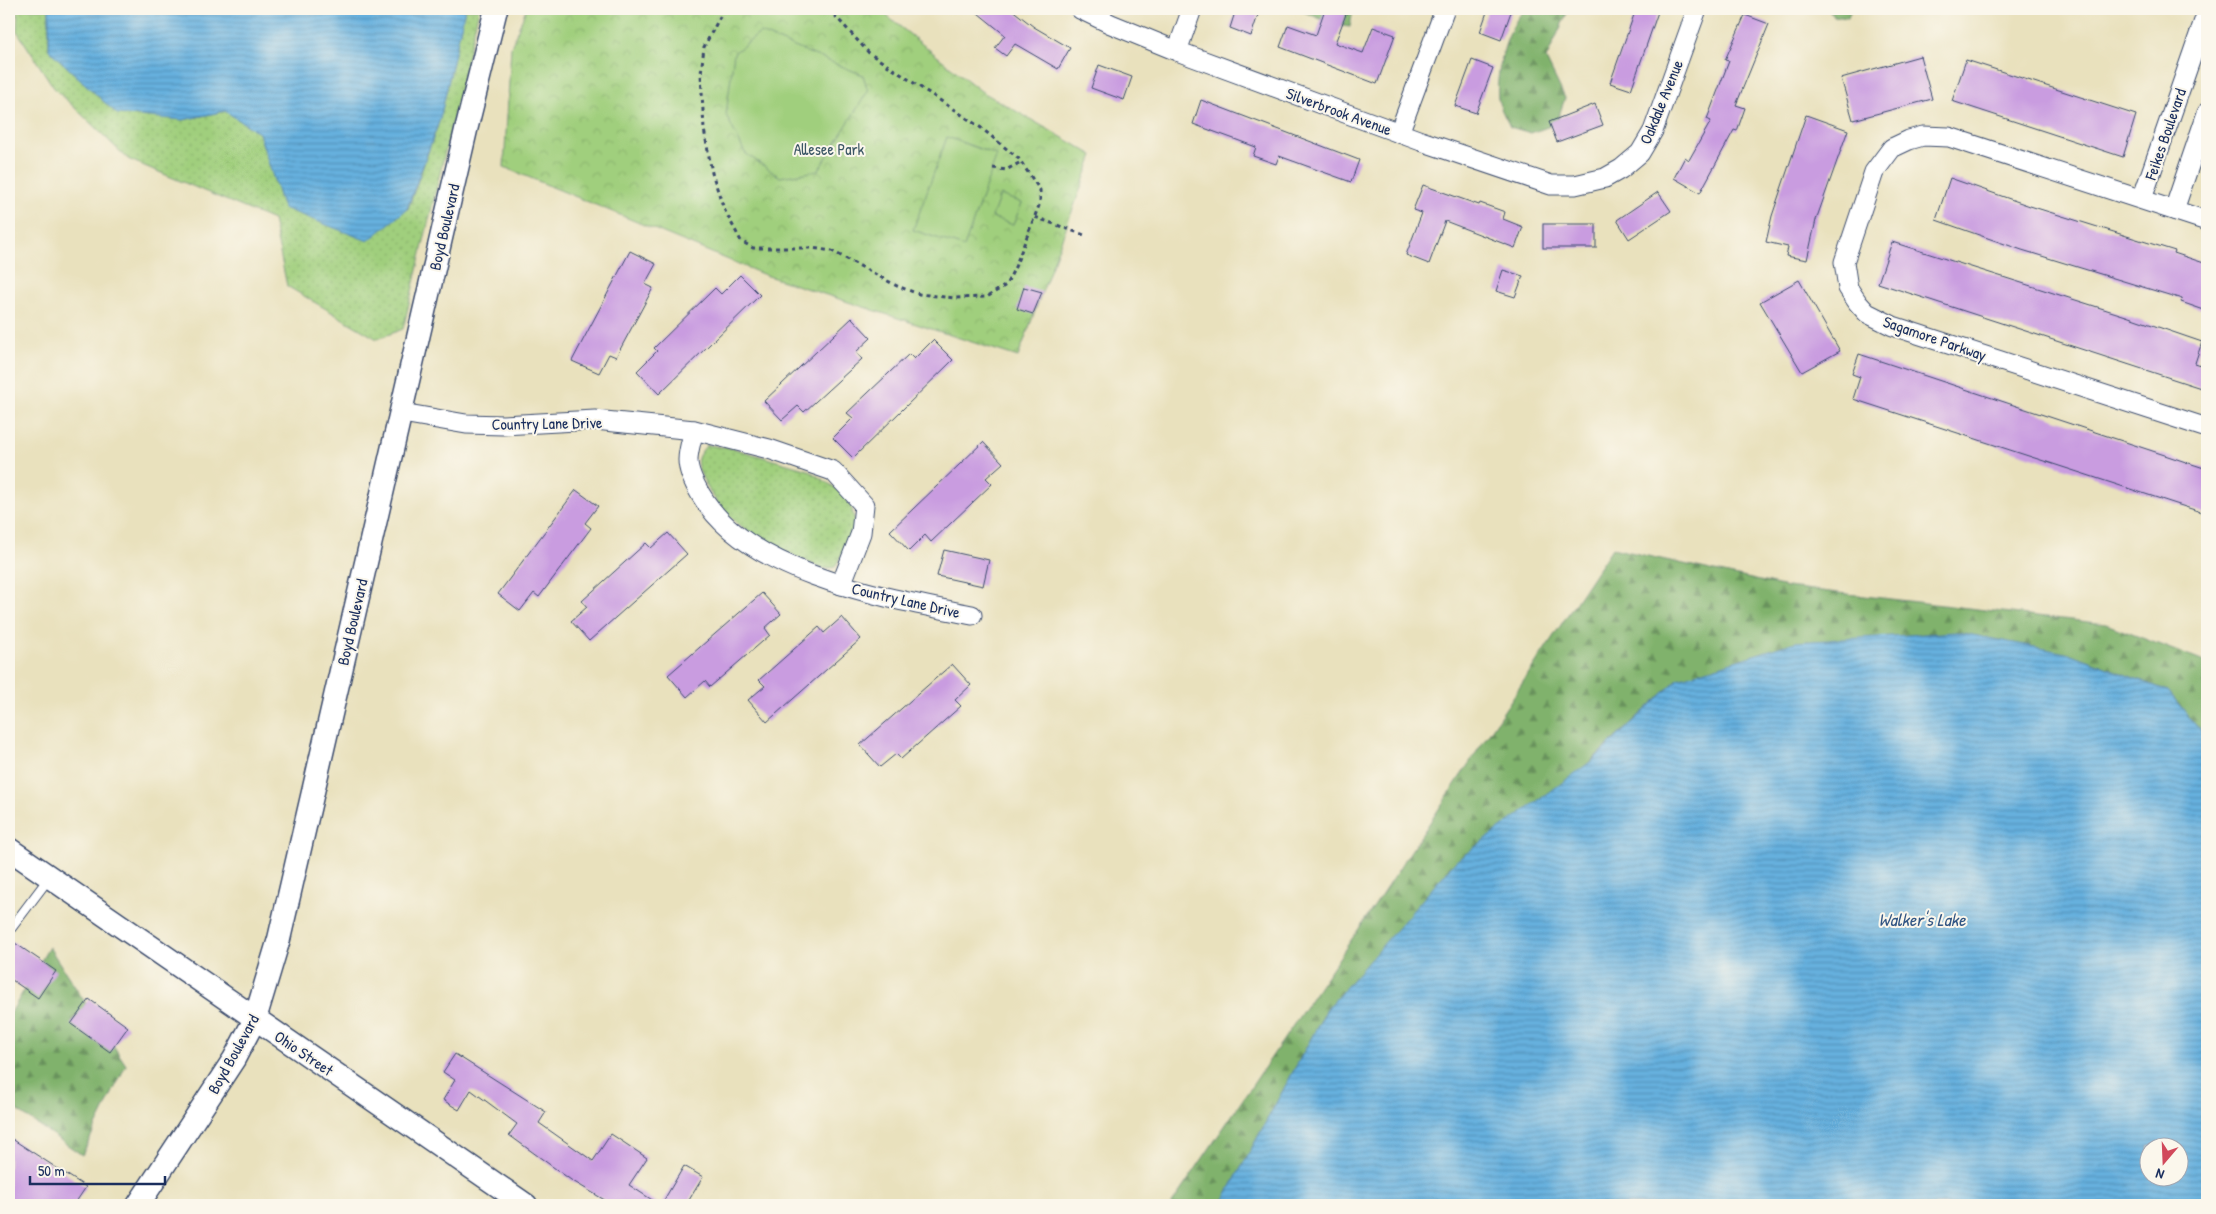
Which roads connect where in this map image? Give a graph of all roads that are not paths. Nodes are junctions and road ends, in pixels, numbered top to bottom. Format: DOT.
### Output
graph roads {
  1 [pos="496,9"];
  2 [pos="1080,9"];
  3 [pos="1192,9"];
  4 [pos="1445,9"];
  5 [pos="1697,9"];
  6 [pos="2207,12"];
  7 [pos="1177,51"];
  8 [pos="2207,114"];
  9 [pos="1399,133"];
  10 [pos="1605,178"];
  11 [pos="2142,199"];
  12 [pos="2174,210"];
  13 [pos="2207,221"];
  14 [pos="402,412"];
  15 [pos="2207,428"];
  16 [pos="694,430"];
  17 [pos="841,585"];
  18 [pos="972,614"];
  19 [pos="9,849"];
  20 [pos="49,877"];
  21 [pos="9,931"];
  22 [pos="255,1019"];
  23 [pos="138,1205"];
  24 [pos="526,1205"];
  1 -- 14 [label="street, Boyd Boulevard"];
  2 -- 7 [label="street, Silverbrook Avenue"];
  3 -- 7 [label="street"];
  4 -- 9 [label="street"];
  5 -- 10 [label="street, Oakdale Avenue"];
  6 -- 11 [label="street, Feikes Boulevard"];
  7 -- 9 [label="street, Silverbrook Avenue"];
  8 -- 12 [label="street, Feikes Boulevard"];
  9 -- 10 [label="street, Silverbrook Avenue"];
  11 -- 12 [label="street, Sagamore Parkway"];
  11 -- 15 [label="street, Sagamore Parkway"];
  12 -- 13 [label="street, Sagamore Parkway"];
  14 -- 16 [label="street, Country Lane Drive"];
  14 -- 22 [label="street, Boyd Boulevard"];
  16 -- 17 [label="street, Country Lane Drive"];
  16 -- 17 [label="street, Country Lane Drive"];
  17 -- 18 [label="street, Country Lane Drive"];
  19 -- 20 [label="street, Ohio Street"];
  20 -- 21 [label="lane"];
  20 -- 22 [label="street, Ohio Street"];
  22 -- 23 [label="street, Boyd Boulevard"];
  22 -- 24 [label="street, Ohio Street"];
}
